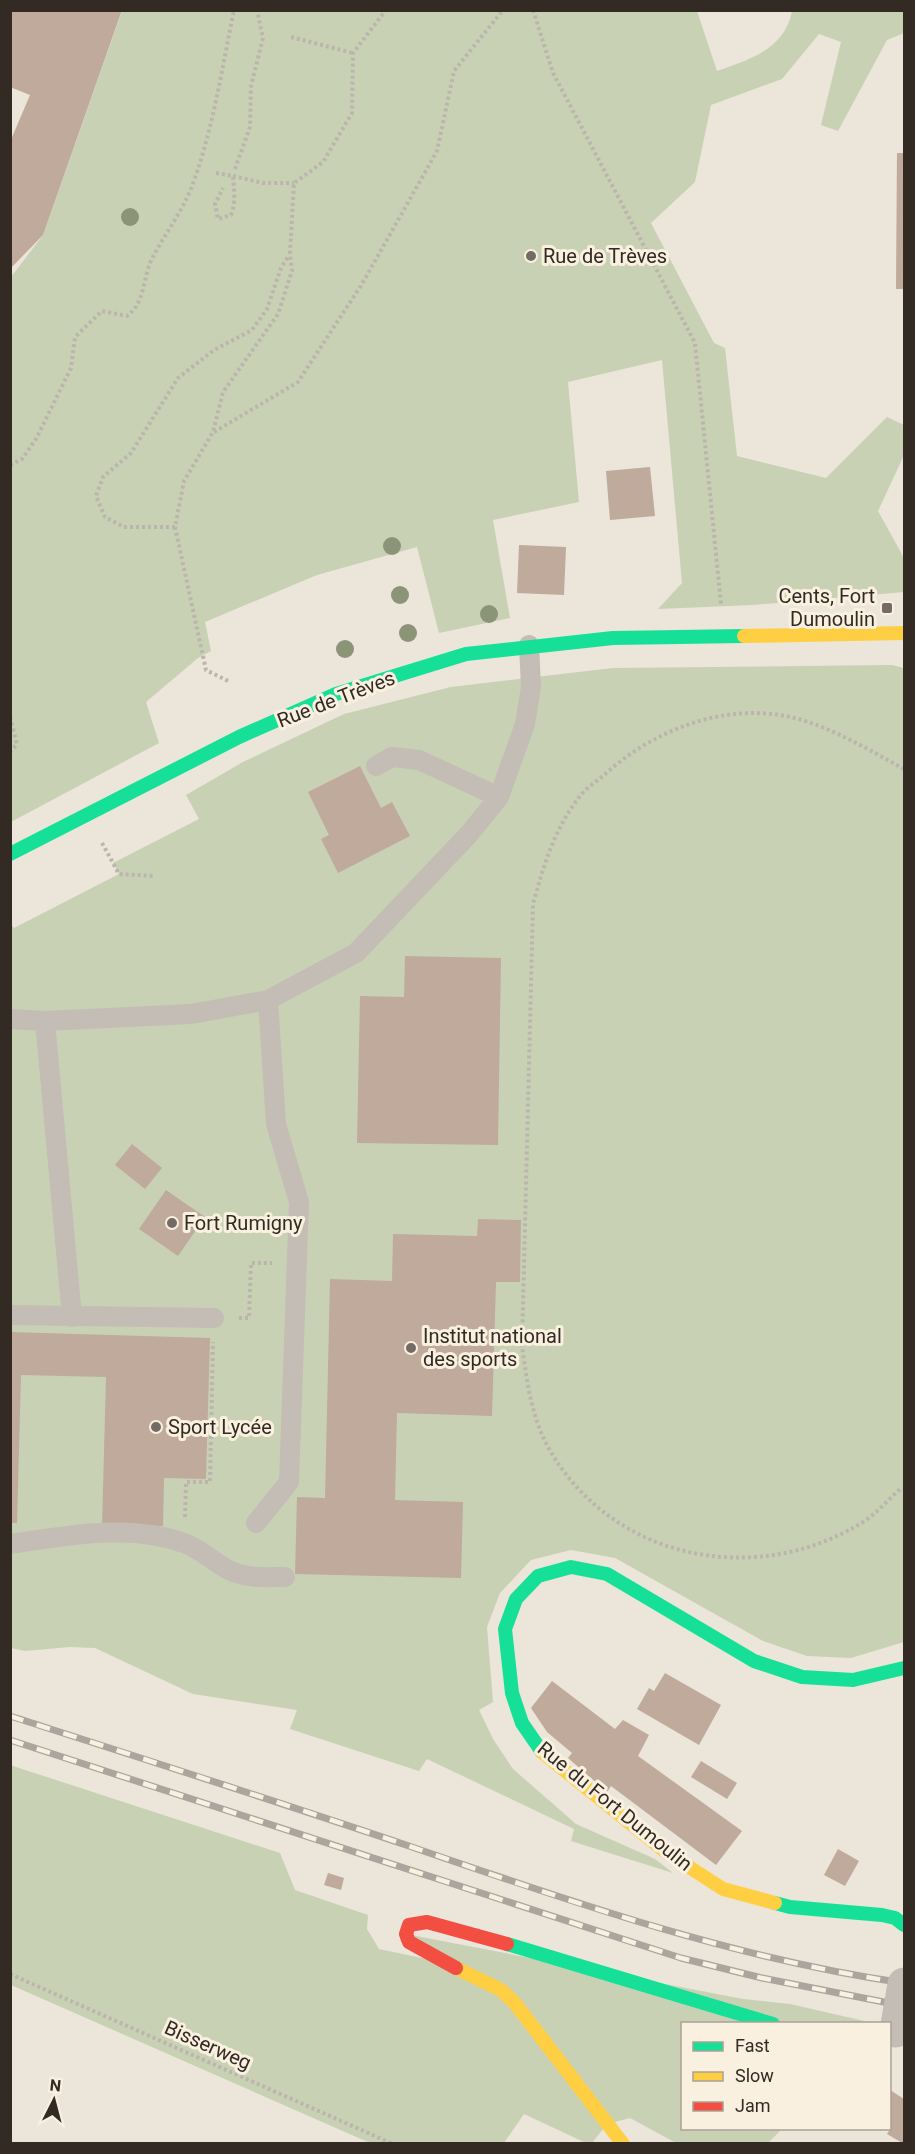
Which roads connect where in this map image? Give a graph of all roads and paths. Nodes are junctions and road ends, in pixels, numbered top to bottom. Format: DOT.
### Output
graph roads {
  1 [pos="234,10"];
  2 [pos="258,10"];
  3 [pos="386,10"];
  4 [pos="502,10"];
  5 [pos="533,10"];
  6 [pos="291,37"];
  7 [pos="353,53"];
  8 [pos="235,169"];
  9 [pos="216,172"];
  10 [pos="233,176"];
  11 [pos="294,183"];
  12 [pos="223,188"];
  13 [pos="290,254"];
  14 [pos="213,432"];
  15 [pos="10,465"];
  16 [pos="175,527"];
  17 [pos="904,633"];
  18 [pos="724,635"];
  19 [pos="529,645"];
  20 [pos="228,681"];
  21 [pos="10,717"];
  22 [pos="10,752"];
  23 [pos="376,766"];
  24 [pos="904,769"];
  25 [pos="499,797"];
  26 [pos="10,854"];
  27 [pos="119,874"];
  28 [pos="153,876"];
  29 [pos="268,1000"];
  30 [pos="10,1019"];
  31 [pos="45,1021"];
  32 [pos="251,1263"];
  33 [pos="10,1315"];
  34 [pos="72,1317"];
  35 [pos="214,1318"];
  36 [pos="904,1489"];
  37 [pos="185,1512"];
  38 [pos="256,1523"];
  39 [pos="10,1544"];
  40 [pos="285,1577"];
  41 [pos="904,1668"];
  42 [pos="904,1925"];
  43 [pos="10,1974"];
  44 [pos="904,1984"];
  45 [pos="766,2022"];
  46 [pos="896,2031"];
  47 [pos="393,2144"];
  48 [pos="623,2144"];
  1 -- 15 [label="path"];
  2 -- 8 [label="path"];
  3 -- 7 [label="path"];
  4 -- 14 [label="path"];
  5 -- 18 [label="path"];
  6 -- 7 [label="path"];
  7 -- 11 [label="path"];
  9 -- 10 [label="path"];
  10 -- 11 [label="path"];
  10 -- 12 [label="path"];
  11 -- 13 [label="path"];
  13 -- 14 [label="path"];
  13 -- 16 [label="path"];
  14 -- 16 [label="path"];
  16 -- 20 [label="path"];
  17 -- 18 [label="street, Rue de Trèves"];
  18 -- 19 [label="street, Rue de Trèves"];
  19 -- 25 [label="lane"];
  19 -- 26 [label="street, Rue de Trèves"];
  21 -- 22 [label="path"];
  23 -- 25 [label="lane"];
  24 -- 36 [label="path"];
  25 -- 29 [label="lane"];
  27 -- 28 [label="path"];
  29 -- 31 [label="lane"];
  29 -- 38 [label="lane"];
  30 -- 31 [label="lane"];
  31 -- 34 [label="lane"];
  32 -- 35 [label="path"];
  33 -- 34 [label="lane"];
  34 -- 35 [label="lane"];
  35 -- 37 [label="path"];
  39 -- 40 [label="lane"];
  41 -- 42 [label="street, Rue du Fort Dumoulin"];
  43 -- 47 [label="path, Bisserweg"];
  44 -- 46 [label="street, bridge"];
  45 -- 48 [label="street"];
}
